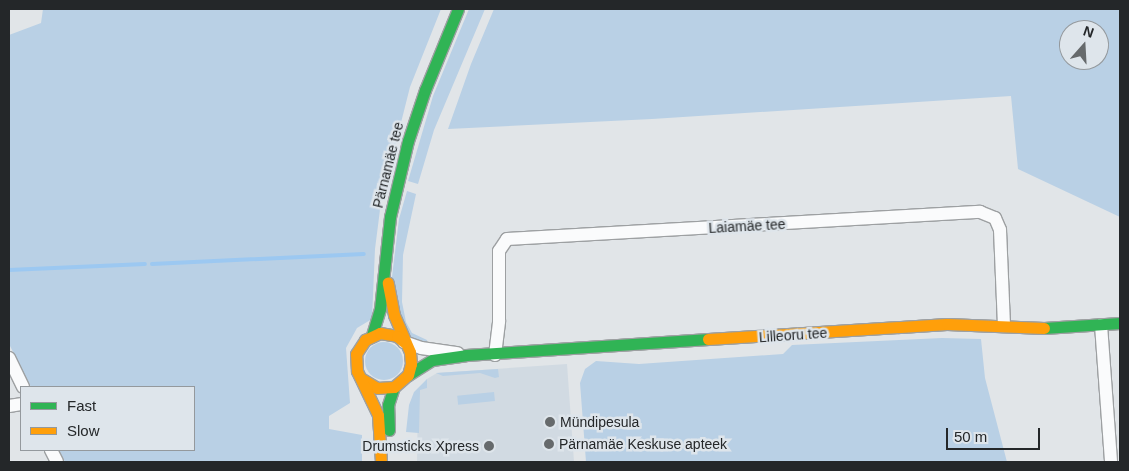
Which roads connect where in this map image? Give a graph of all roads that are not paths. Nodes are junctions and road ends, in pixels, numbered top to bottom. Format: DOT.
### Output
graph roads {
  1 [pos="458,9"];
  2 [pos="384,268"];
  3 [pos="1120,323"];
  4 [pos="1101,324"];
  5 [pos="1004,326"];
  6 [pos="372,335"];
  7 [pos="404,342"];
  8 [pos="466,355"];
  9 [pos="495,355"];
  10 [pos="9,358"];
  11 [pos="408,375"];
  12 [pos="362,379"];
  13 [pos="23,386"];
  14 [pos="394,387"];
  15 [pos="382,462"];
  16 [pos="388,462"];
  17 [pos="1111,462"];
  1 -- 2 [label="main road, Pärnamäe tee"];
  2 -- 6 [label="main road, Pärnamäe tee"];
  2 -- 7 [label="main road"];
  3 -- 4 [label="main road, Lilleoru tee"];
  4 -- 5 [label="main road, Lilleoru tee"];
  4 -- 17 [label="street"];
  5 -- 9 [label="main road, Lilleoru tee"];
  5 -- 9 [label="street, Laiamäe tee"];
  6 -- 7 [label="main road"];
  6 -- 12 [label="main road"];
  7 -- 8 [label="street, Lilleoru tee"];
  7 -- 11 [label="main road"];
  8 -- 9 [label="main road, Lilleoru tee"];
  8 -- 11 [label="main road, Lilleoru tee"];
  10 -- 13 [label="street"];
  11 -- 14 [label="main road"];
  12 -- 14 [label="main road"];
  12 -- 15 [label="main road"];
  14 -- 16 [label="main road"];
}
